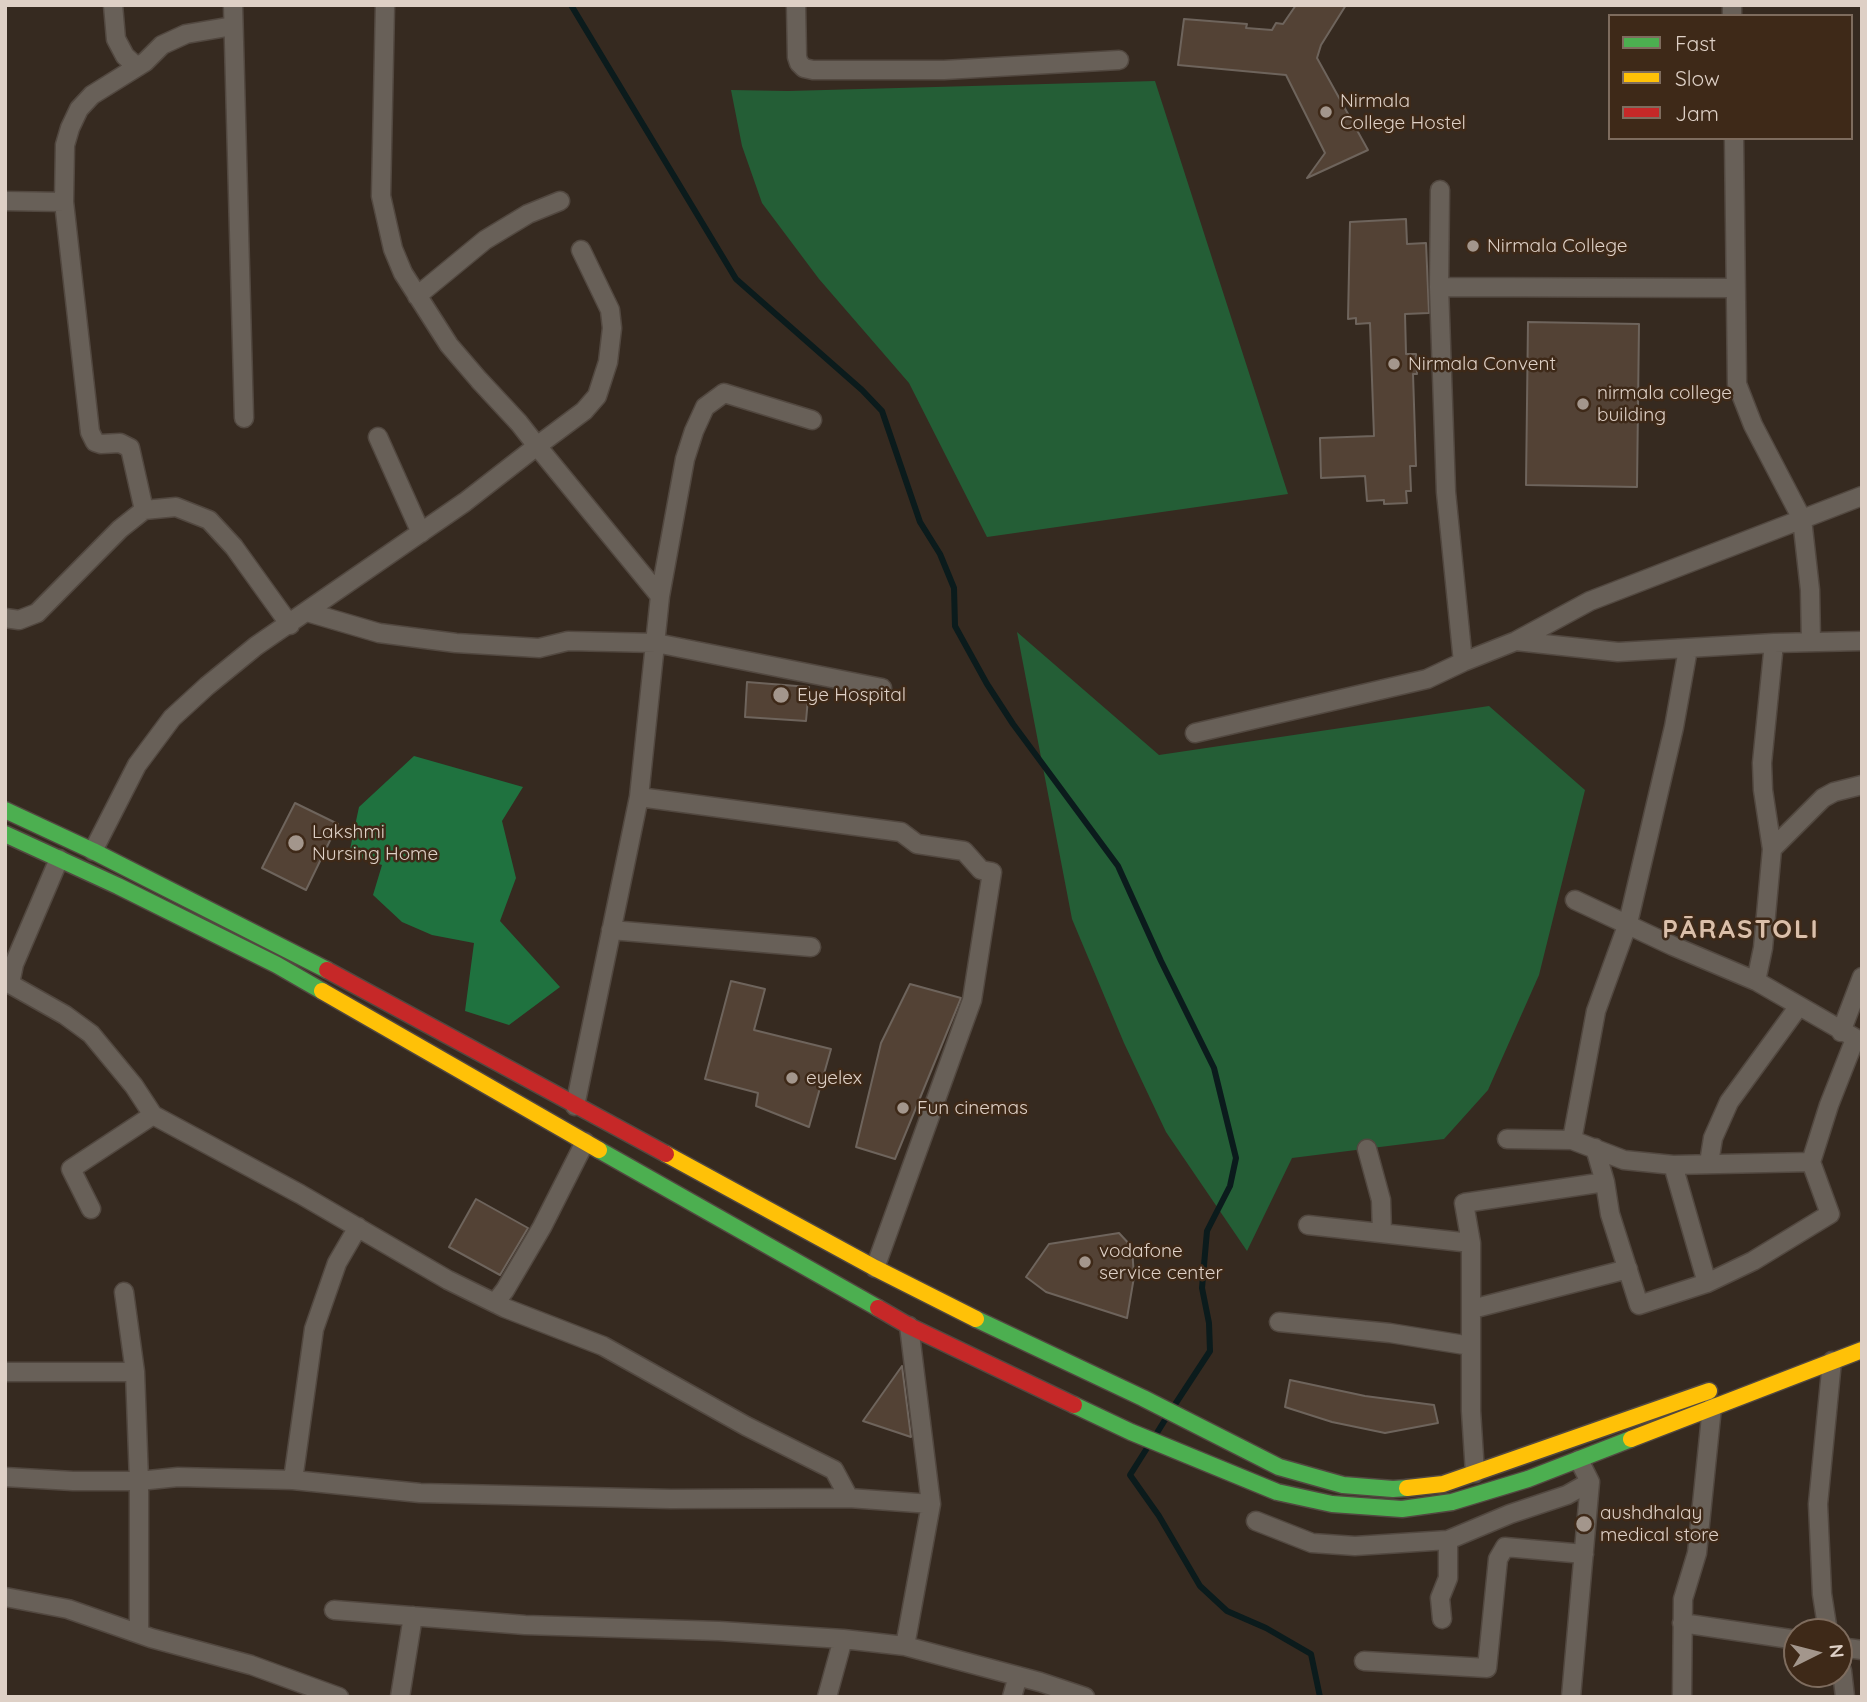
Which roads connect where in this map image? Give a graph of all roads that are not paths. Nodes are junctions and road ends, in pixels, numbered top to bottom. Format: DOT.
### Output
graph roads {
  1 [pos="113,5"];
  2 [pos="233,5"];
  3 [pos="385,5"];
  4 [pos="796,5"];
  5 [pos="233,26"];
  6 [pos="1119,60"];
  7 [pos="136,67"];
  8 [pos="1734,140"];
  9 [pos="1440,190"];
  10 [pos="5,201"];
  11 [pos="560,201"];
  12 [pos="64,202"];
  13 [pos="581,250"];
  14 [pos="1439,287"];
  15 [pos="1735,288"];
  16 [pos="417,296"];
  17 [pos="244,418"];
  18 [pos="812,420"];
  19 [pos="378,437"];
  20 [pos="537,446"];
  21 [pos="1862,496"];
  22 [pos="144,510"];
  23 [pos="1802,519"];
  24 [pos="421,533"];
  25 [pos="660,596"];
  26 [pos="307,612"];
  27 [pos="5,618"];
  28 [pos="290,625"];
  29 [pos="1516,641"];
  30 [pos="1862,641"];
  31 [pos="1811,642"];
  32 [pos="656,643"];
  33 [pos="1774,643"];
  34 [pos="1688,649"];
  35 [pos="1463,662"];
  36 [pos="882,688"];
  37 [pos="1195,733"];
  38 [pos="1862,785"];
  39 [pos="639,797"];
  40 [pos="5,810"];
  41 [pos="5,834"];
  42 [pos="1772,849"];
  43 [pos="93,851"];
  44 [pos="59,859"];
  45 [pos="1575,900"];
  46 [pos="1628,923"];
  47 [pos="611,930"];
  48 [pos="811,947"];
  49 [pos="1862,977"];
  50 [pos="1756,981"];
  51 [pos="8,984"];
  52 [pos="1798,1006"];
  53 [pos="1853,1037"];
  54 [pos="575,1106"];
  55 [pos="153,1115"];
  56 [pos="1507,1139"];
  57 [pos="1572,1140"];
  58 [pos="585,1142"];
  59 [pos="1595,1148"];
  60 [pos="1367,1149"];
  61 [pos="1811,1162"];
  62 [pos="1709,1163"];
  63 [pos="1674,1165"];
  64 [pos="1605,1182"];
  65 [pos="92,1209"];
  66 [pos="1308,1225"];
  67 [pos="358,1227"];
  68 [pos="1382,1233"];
  69 [pos="1471,1243"];
  70 [pos="875,1268"];
  71 [pos="1628,1269"];
  72 [pos="1707,1283"];
  73 [pos="124,1292"];
  74 [pos="495,1303"];
  75 [pos="1472,1309"];
  76 [pos="1279,1322"];
  77 [pos="909,1326"];
  78 [pos="1471,1346"];
  79 [pos="1862,1350"];
  80 [pos="1832,1361"];
  81 [pos="5,1372"];
  82 [pos="135,1373"];
  83 [pos="1079,1387"];
  84 [pos="1718,1387"];
  85 [pos="1712,1406"];
  86 [pos="1579,1460"];
  87 [pos="1475,1473"];
  88 [pos="5,1477"];
  89 [pos="293,1480"];
  90 [pos="139,1481"];
  91 [pos="1590,1482"];
  92 [pos="849,1498"];
  93 [pos="931,1504"];
  94 [pos="1256,1521"];
  95 [pos="1448,1540"];
  96 [pos="1584,1554"];
  97 [pos="5,1597"];
  98 [pos="334,1610"];
  99 [pos="413,1616"];
  100 [pos="1826,1618"];
  101 [pos="1442,1619"];
  102 [pos="1682,1623"];
  103 [pos="139,1633"];
  104 [pos="1783,1638"];
  105 [pos="843,1639"];
  106 [pos="905,1646"];
  107 [pos="1364,1661"];
  108 [pos="1018,1676"];
  109 [pos="340,1697"];
  110 [pos="400,1697"];
  111 [pos="827,1697"];
  112 [pos="1012,1697"];
  113 [pos="1085,1697"];
  114 [pos="1571,1697"];
  115 [pos="1682,1697"];
  1 -- 7 [label="street"];
  2 -- 5 [label="street"];
  3 -- 16 [label="street"];
  4 -- 6 [label="street"];
  5 -- 7 [label="street"];
  5 -- 17 [label="street"];
  7 -- 12 [label="street"];
  8 -- 15 [label="street"];
  9 -- 14 [label="street"];
  10 -- 12 [label="street"];
  11 -- 16 [label="street"];
  12 -- 22 [label="street"];
  13 -- 20 [label="street"];
  14 -- 15 [label="street"];
  14 -- 35 [label="street"];
  15 -- 23 [label="street"];
  16 -- 20 [label="street"];
  18 -- 25 [label="street"];
  19 -- 24 [label="street"];
  20 -- 24 [label="street"];
  20 -- 25 [label="street"];
  21 -- 23 [label="street"];
  22 -- 27 [label="street"];
  22 -- 28 [label="street"];
  23 -- 29 [label="street"];
  23 -- 31 [label="street"];
  24 -- 26 [label="street"];
  25 -- 32 [label="street"];
  26 -- 28 [label="street"];
  26 -- 32 [label="street"];
  28 -- 43 [label="street"];
  29 -- 34 [label="street"];
  29 -- 35 [label="street"];
  30 -- 31 [label="street"];
  31 -- 33 [label="street"];
  32 -- 36 [label="street"];
  32 -- 39 [label="street"];
  33 -- 34 [label="street"];
  33 -- 42 [label="street"];
  34 -- 46 [label="street"];
  35 -- 37 [label="street"];
  38 -- 42 [label="street"];
  39 -- 47 [label="street"];
  39 -- 70 [label="street"];
  40 -- 43 [label="main road"];
  41 -- 44 [label="main road"];
  42 -- 50 [label="street"];
  43 -- 54 [label="main road"];
  44 -- 51 [label="street"];
  44 -- 58 [label="main road"];
  45 -- 46 [label="street"];
  46 -- 50 [label="street"];
  46 -- 57 [label="street"];
  47 -- 48 [label="street"];
  47 -- 54 [label="street"];
  49 -- 53 [label="street"];
  50 -- 52 [label="street"];
  51 -- 55 [label="street"];
  52 -- 53 [label="street"];
  52 -- 62 [label="street"];
  53 -- 61 [label="street"];
  54 -- 70 [label="main road"];
  55 -- 65 [label="street"];
  55 -- 67 [label="street"];
  56 -- 57 [label="street"];
  57 -- 59 [label="street"];
  58 -- 74 [label="street"];
  58 -- 77 [label="main road"];
  59 -- 63 [label="street"];
  59 -- 64 [label="street"];
  60 -- 68 [label="street"];
  61 -- 62 [label="street"];
  61 -- 72 [label="street"];
  62 -- 63 [label="street"];
  63 -- 72 [label="street"];
  64 -- 69 [label="street"];
  64 -- 71 [label="street"];
  66 -- 68 [label="street"];
  67 -- 74 [label="street"];
  67 -- 89 [label="street"];
  68 -- 69 [label="street"];
  69 -- 75 [label="street"];
  70 -- 83 [label="main road"];
  71 -- 72 [label="street"];
  71 -- 75 [label="street"];
  73 -- 82 [label="street"];
  74 -- 92 [label="street"];
  75 -- 78 [label="street"];
  76 -- 78 [label="street"];
  77 -- 83 [label="main road"];
  77 -- 93 [label="street"];
  78 -- 87 [label="street"];
  79 -- 80 [label="main road"];
  80 -- 85 [label="main road"];
  80 -- 100 [label="street"];
  81 -- 82 [label="street"];
  82 -- 90 [label="street"];
  83 -- 86 [label="main road"];
  83 -- 87 [label="main road"];
  84 -- 87 [label="main road"];
  85 -- 86 [label="main road"];
  85 -- 102 [label="street"];
  86 -- 91 [label="street"];
  88 -- 90 [label="street"];
  89 -- 90 [label="street"];
  89 -- 92 [label="street"];
  90 -- 103 [label="street"];
  91 -- 95 [label="street"];
  91 -- 96 [label="street"];
  92 -- 93 [label="street"];
  93 -- 106 [label="street"];
  94 -- 95 [label="street"];
  95 -- 101 [label="street"];
  96 -- 107 [label="street"];
  96 -- 114 [label="street"];
  97 -- 103 [label="street"];
  98 -- 99 [label="street"];
  99 -- 105 [label="street"];
  99 -- 110 [label="street"];
  102 -- 104 [label="street"];
  102 -- 115 [label="street"];
  103 -- 109 [label="street"];
  105 -- 106 [label="street"];
  105 -- 111 [label="street"];
  106 -- 108 [label="street"];
  108 -- 112 [label="street"];
  108 -- 113 [label="street"];
}
